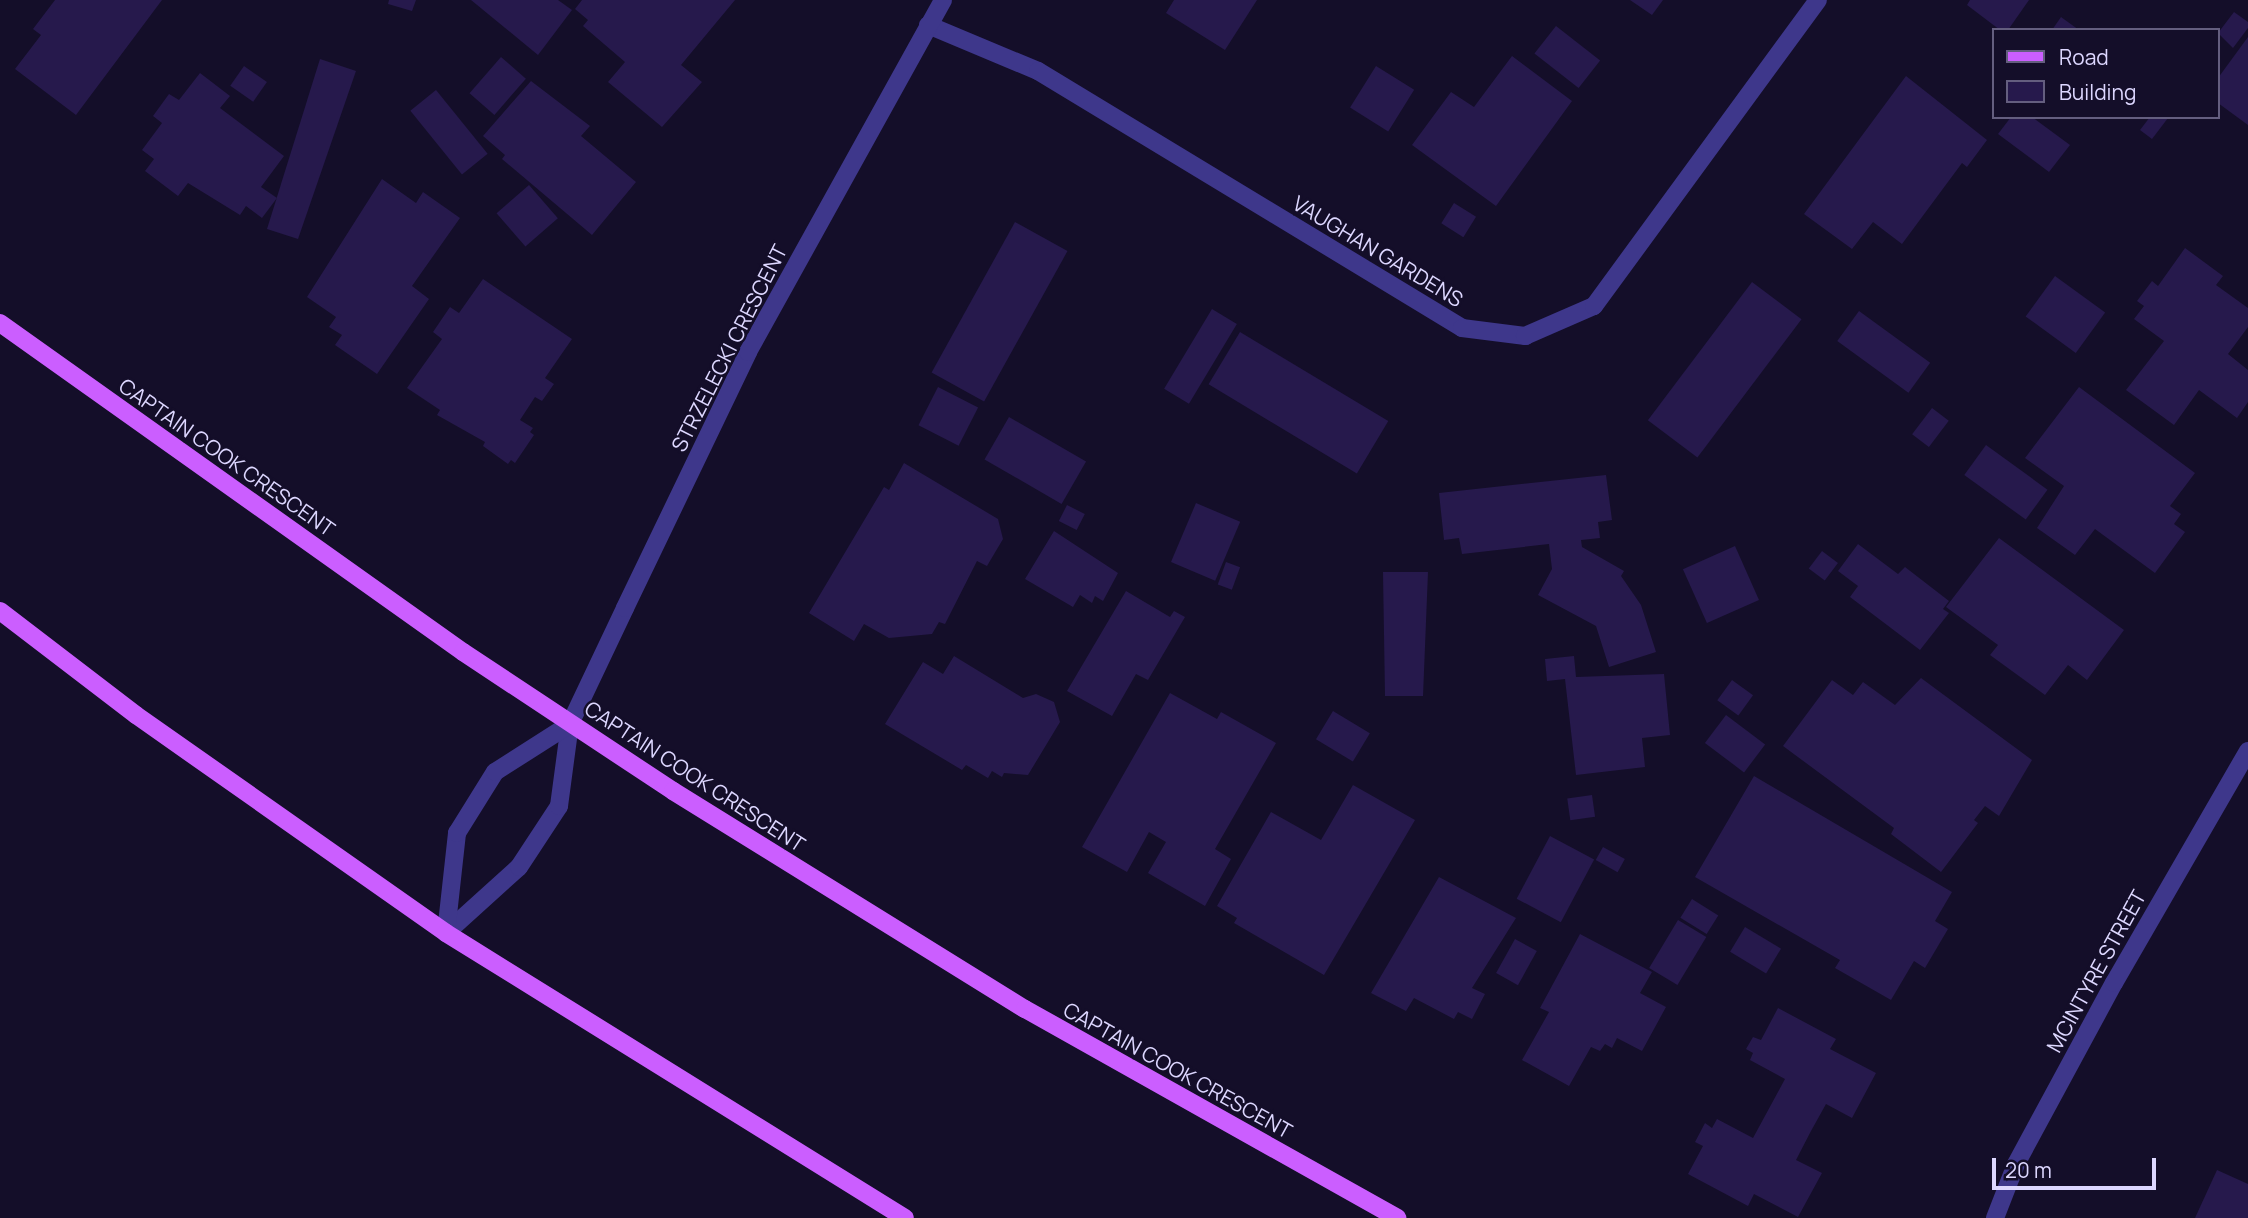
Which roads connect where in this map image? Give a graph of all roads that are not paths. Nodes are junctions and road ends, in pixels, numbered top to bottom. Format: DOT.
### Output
graph roads {
  1 [pos="943,0"];
  2 [pos="1818,0"];
  3 [pos="928,24"];
  4 [pos="0,323"];
  5 [pos="0,611"];
  6 [pos="570,724"];
  7 [pos="2248,751"];
  8 [pos="446,933"];
  9 [pos="905,1218"];
  10 [pos="1397,1218"];
  11 [pos="1994,1218"];
  1 -- 3 [label="street, STRZELECKI CRESCENT"];
  2 -- 3 [label="street, VAUGHAN GARDENS"];
  3 -- 6 [label="street, STRZELECKI CRESCENT"];
  4 -- 6 [label="main road, CAPTAIN COOK CRESCENT"];
  5 -- 8 [label="main road"];
  6 -- 8 [label="street, STRZELECKI CRESCENT"];
  6 -- 8 [label="street"];
  6 -- 10 [label="main road, CAPTAIN COOK CRESCENT"];
  7 -- 11 [label="street, MCINTYRE STREET"];
  8 -- 9 [label="main road"];
}
